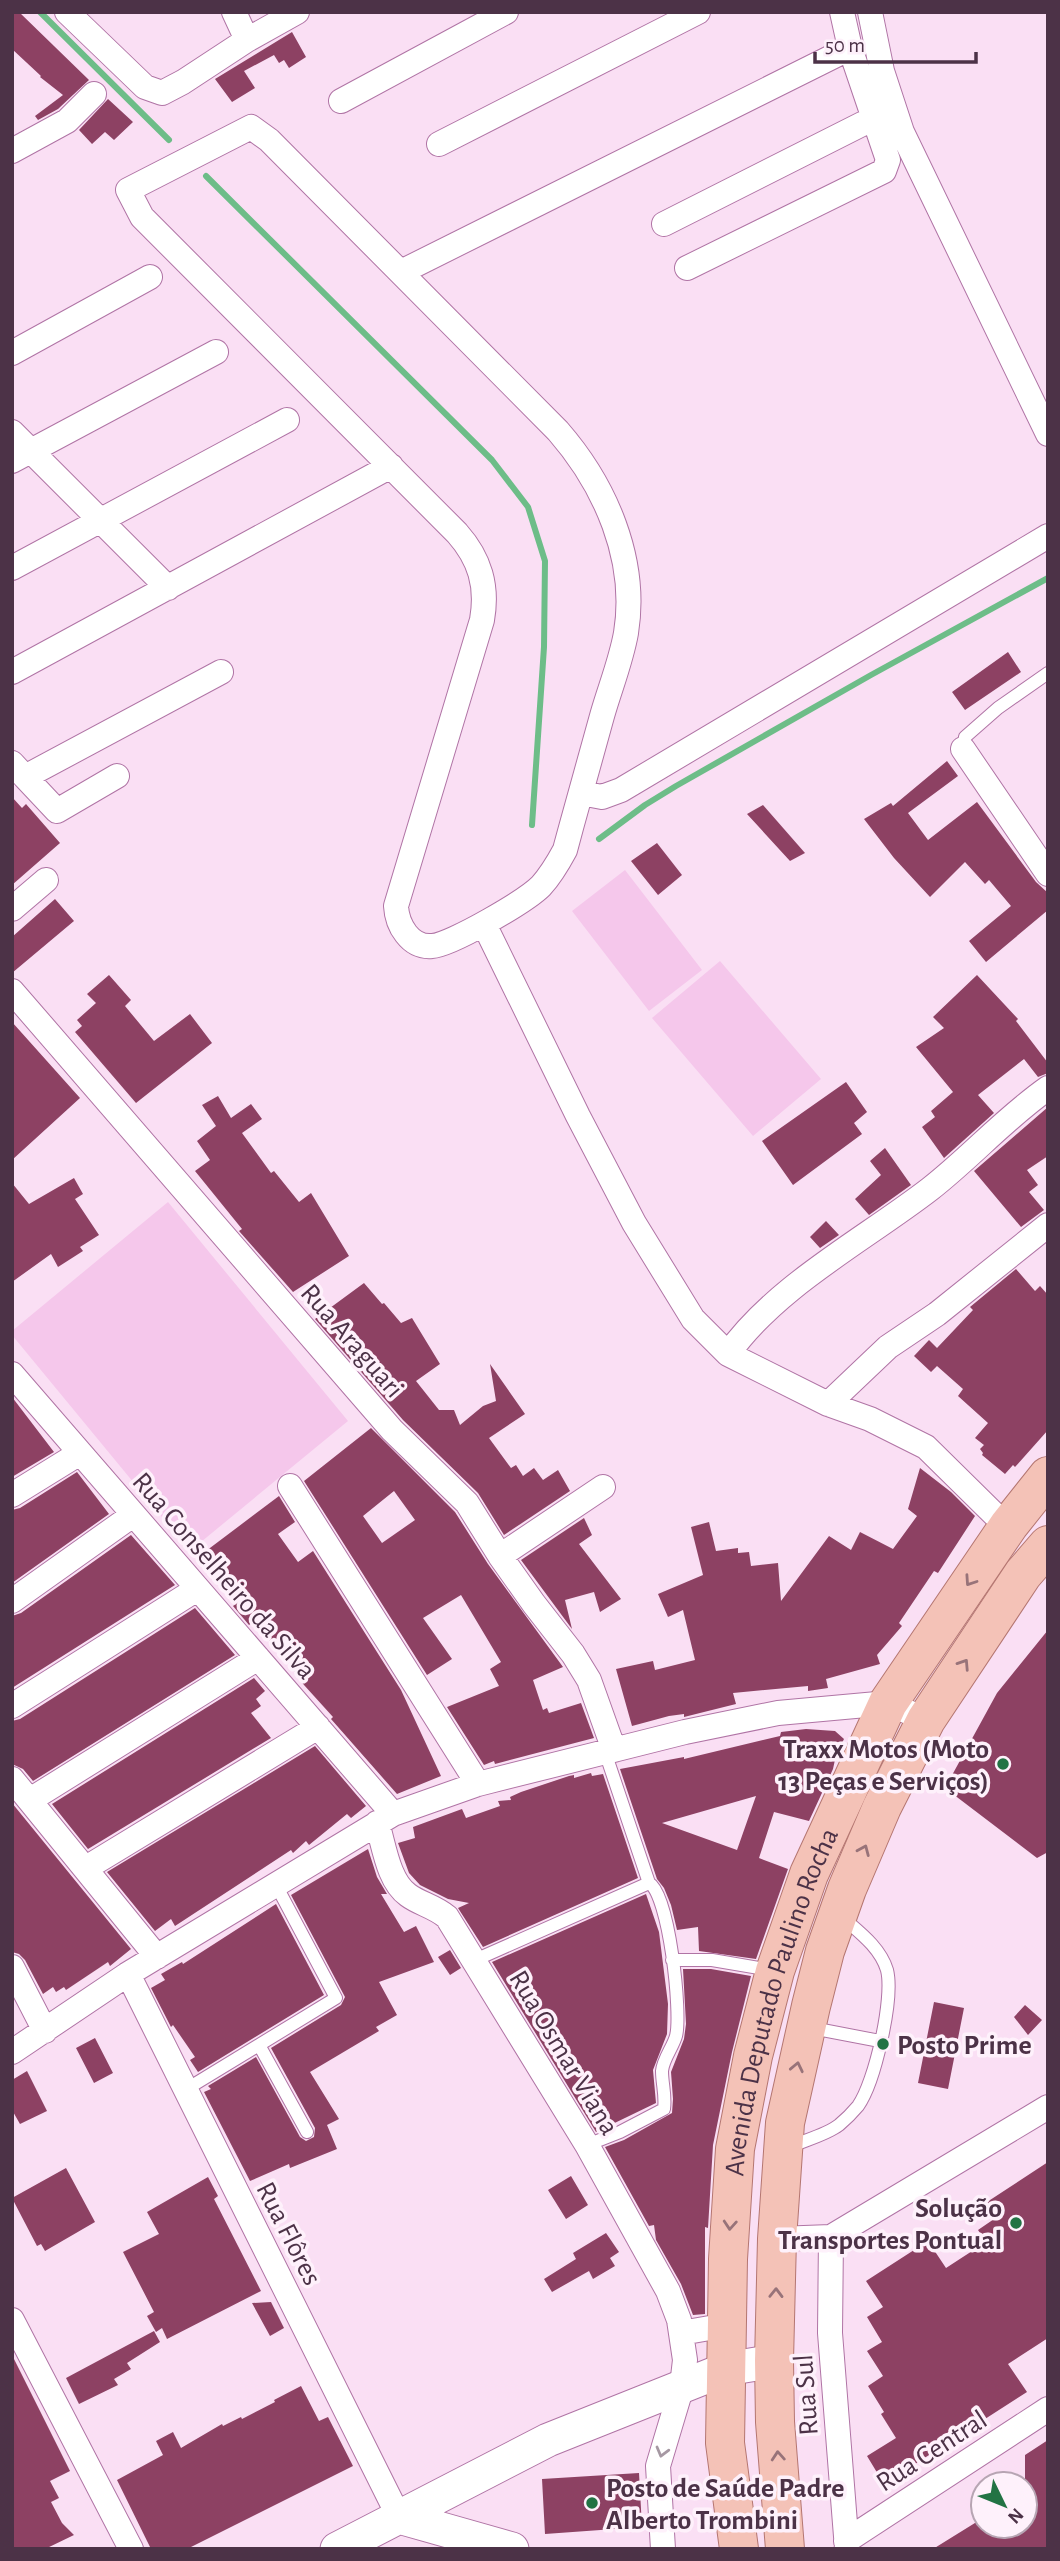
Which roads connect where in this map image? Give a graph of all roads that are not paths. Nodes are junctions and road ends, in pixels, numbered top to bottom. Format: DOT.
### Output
graph roads {
  1 [pos="67,12"];
  2 [pos="234,12"];
  3 [pos="297,12"];
  4 [pos="506,12"];
  5 [pos="698,12"];
  6 [pos="842,12"];
  7 [pos="870,12"];
  8 [pos="247,40"];
  9 [pos="850,48"];
  10 [pos="94,94"];
  11 [pos="341,101"];
  12 [pos="874,118"];
  13 [pos="439,144"];
  14 [pos="12,151"];
  15 [pos="664,224"];
  16 [pos="687,268"];
  17 [pos="401,272"];
  18 [pos="150,278"];
  19 [pos="216,352"];
  20 [pos="12,353"];
  21 [pos="287,420"];
  22 [pos="12,432"];
  23 [pos="1048,434"];
  24 [pos="22,456"];
  25 [pos="391,466"];
  26 [pos="101,521"];
  27 [pos="1048,536"];
  28 [pos="12,568"];
  29 [pos="168,588"];
  30 [pos="12,671"];
  31 [pos="221,672"];
  32 [pos="1048,673"];
  33 [pos="963,749"];
  34 [pos="19,770"];
  35 [pos="117,776"];
  36 [pos="581,793"];
  37 [pos="1048,874"];
  38 [pos="47,880"];
  39 [pos="12,909"];
  40 [pos="484,924"];
  41 [pos="12,991"];
  42 [pos="1048,1088"];
  43 [pos="1048,1225"];
  44 [pos="728,1354"];
  45 [pos="15,1382"];
  46 [pos="828,1404"];
  47 [pos="80,1453"];
  48 [pos="1048,1476"];
  49 [pos="290,1486"];
  50 [pos="603,1487"];
  51 [pos="12,1494"];
  52 [pos="134,1515"];
  53 [pos="1009,1525"];
  54 [pos="1048,1545"];
  55 [pos="500,1556"];
  56 [pos="197,1589"];
  57 [pos="12,1601"];
  58 [pos="258,1658"];
  59 [pos="888,1703"];
  60 [pos="12,1706"];
  61 [pos="926,1720"];
  62 [pos="318,1727"];
  63 [pos="609,1751"];
  64 [pos="12,1779"];
  65 [pos="478,1784"];
  66 [pos="30,1800"];
  67 [pos="385,1819"];
  68 [pos="86,1868"];
  69 [pos="649,1883"];
  70 [pos="276,1885"];
  71 [pos="838,1914"];
  72 [pos="157,1957"];
  73 [pos="475,1960"];
  74 [pos="672,1960"];
  75 [pos="12,1967"];
  76 [pos="775,1971"];
  77 [pos="128,1975"];
  78 [pos="806,2027"];
  79 [pos="45,2031"];
  80 [pos="880,2041"];
  81 [pos="259,2045"];
  82 [pos="12,2052"];
  83 [pos="185,2090"];
  84 [pos="1048,2107"];
  85 [pos="307,2132"];
  86 [pos="587,2145"];
  87 [pos="783,2150"];
  88 [pos="831,2237"];
  89 [pos="777,2239"];
  90 [pos="12,2320"];
  91 [pos="727,2325"];
  92 [pos="681,2333"];
  93 [pos="774,2361"];
  94 [pos="726,2369"];
  95 [pos="682,2386"];
  96 [pos="1048,2409"];
  97 [pos="399,2517"];
  98 [pos="847,2545"];
  99 [pos="131,2549"];
  100 [pos="337,2549"];
  101 [pos="512,2549"];
  102 [pos="663,2549"];
  103 [pos="739,2549"];
  104 [pos="785,2549"];
  1 -- 8 [label="street"];
  2 -- 8 [label="street"];
  3 -- 8 [label="street"];
  4 -- 11 [label="street"];
  5 -- 13 [label="street"];
  6 -- 9 [label="street"];
  7 -- 23 [label="street"];
  9 -- 12 [label="street"];
  9 -- 17 [label="street"];
  10 -- 14 [label="street"];
  12 -- 15 [label="street"];
  12 -- 16 [label="street"];
  17 -- 25 [label="street"];
  17 -- 36 [label="street"];
  18 -- 20 [label="street"];
  19 -- 24 [label="street"];
  21 -- 26 [label="street"];
  22 -- 24 [label="street"];
  24 -- 26 [label="street"];
  25 -- 29 [label="street"];
  25 -- 40 [label="street"];
  26 -- 28 [label="street"];
  26 -- 29 [label="street"];
  27 -- 36 [label="street"];
  29 -- 30 [label="street"];
  31 -- 34 [label="street"];
  32 -- 33 [label="lane"];
  33 -- 37 [label="street"];
  34 -- 35 [label="street"];
  36 -- 40 [label="street"];
  38 -- 39 [label="street"];
  40 -- 44 [label="street"];
  41 -- 55 [label="street, Rua Araguari"];
  42 -- 44 [label="street"];
  43 -- 46 [label="street"];
  44 -- 46 [label="street"];
  45 -- 47 [label="street, Rua Conselheiro da Silva"];
  46 -- 53 [label="street"];
  47 -- 51 [label="street"];
  47 -- 52 [label="street, Rua Conselheiro da Silva"];
  48 -- 53 [label="main road, Avenida Deputado Paulino Rocha"];
  49 -- 65 [label="street"];
  50 -- 55 [label="street"];
  52 -- 56 [label="street, Rua Conselheiro da Silva"];
  52 -- 57 [label="street"];
  53 -- 59 [label="main road, Avenida Deputado Paulino Rocha, one-way"];
  61 -- 54 [label="main road, Avenida Deputado Paulino Rocha, one-way"];
  55 -- 63 [label="street, Rua Araguari"];
  56 -- 58 [label="street, Rua Conselheiro da Silva"];
  56 -- 60 [label="street"];
  58 -- 62 [label="street, Rua Conselheiro da Silva"];
  58 -- 66 [label="street"];
  59 -- 61 [label="street"];
  59 -- 63 [label="street"];
  59 -- 76 [label="main road, Avenida Deputado Paulino Rocha"];
  71 -- 61 [label="main road, Avenida Deputado Paulino Rocha, one-way"];
  62 -- 67 [label="street, Rua Conselheiro da Silva"];
  62 -- 68 [label="street"];
  63 -- 65 [label="street"];
  63 -- 69 [label="lane"];
  64 -- 66 [label="street"];
  65 -- 67 [label="street"];
  66 -- 68 [label="street"];
  67 -- 70 [label="street"];
  67 -- 73 [label="street, Rua Osmar Viana"];
  68 -- 72 [label="street"];
  69 -- 73 [label="lane"];
  69 -- 74 [label="lane"];
  70 -- 72 [label="street"];
  70 -- 81 [label="lane"];
  71 -- 78 [label="main road, Avenida Deputado Paulino Rocha"];
  71 -- 80 [label="lane"];
  72 -- 77 [label="street"];
  73 -- 86 [label="street, Rua Osmar Viana"];
  74 -- 76 [label="lane"];
  74 -- 86 [label="lane"];
  75 -- 79 [label="street"];
  76 -- 91 [label="main road, Avenida Deputado Paulino Rocha, one-way"];
  77 -- 79 [label="street"];
  77 -- 83 [label="street, Rua Flôres"];
  78 -- 80 [label="lane"];
  87 -- 78 [label="main road, Avenida Deputado Paulino Rocha, one-way"];
  79 -- 82 [label="street"];
  80 -- 87 [label="lane"];
  81 -- 83 [label="lane"];
  81 -- 85 [label="lane"];
  83 -- 97 [label="street, Rua Flôres"];
  84 -- 88 [label="street"];
  86 -- 92 [label="street, Rua Osmar Viana"];
  87 -- 89 [label="main road, Avenida Deputado Paulino Rocha"];
  88 -- 89 [label="street"];
  88 -- 98 [label="street, Rua Sul"];
  93 -- 89 [label="main road, Avenida Deputado Paulino Rocha, one-way"];
  90 -- 99 [label="street"];
  91 -- 92 [label="street"];
  91 -- 94 [label="main road, Avenida Deputado Paulino Rocha"];
  92 -- 95 [label="street, Rua Osmar Viana"];
  93 -- 94 [label="main road"];
  104 -- 93 [label="main road, Avenida Deputado Paulino Rocha, one-way"];
  94 -- 95 [label="main road"];
  94 -- 103 [label="main road, Avenida Deputado Paulino Rocha"];
  95 -- 97 [label="main road"];
  95 -- 102 [label="street, one-way"];
  96 -- 98 [label="street, Rua Central"];
  97 -- 100 [label="main road"];
  97 -- 101 [label="main road"];
}
